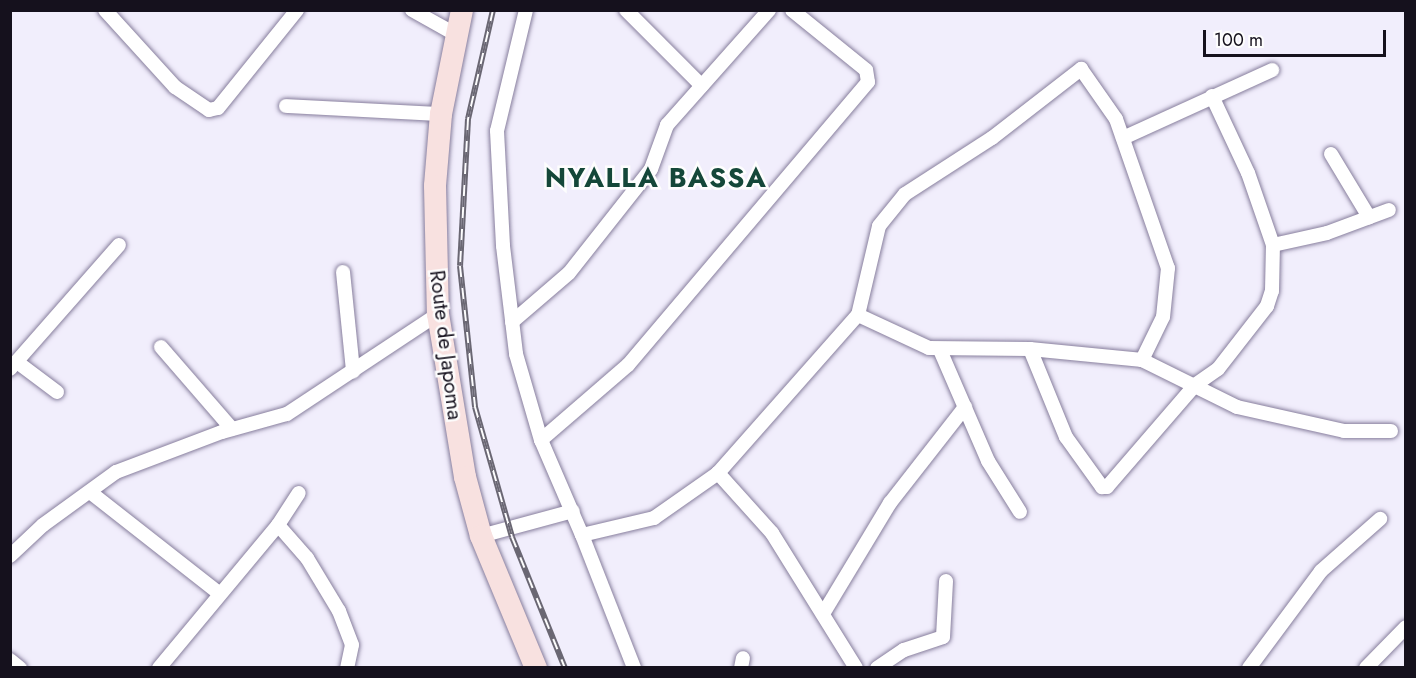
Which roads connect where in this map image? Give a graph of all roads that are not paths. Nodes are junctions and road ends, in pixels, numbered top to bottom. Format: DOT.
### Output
graph roads {
  1 [pos="105,10"];
  2 [pos="297,10"];
  3 [pos="412,10"];
  4 [pos="462,10"];
  5 [pos="526,10"];
  6 [pos="626,10"];
  7 [pos="769,10"];
  8 [pos="792,10"];
  9 [pos="455,34"];
  10 [pos="1272,70"];
  11 [pos="702,86"];
  12 [pos="1212,96"];
  13 [pos="286,106"];
  14 [pos="441,114"];
  15 [pos="1123,138"];
  16 [pos="1331,154"];
  17 [pos="1389,210"];
  18 [pos="1369,217"];
  19 [pos="119,245"];
  20 [pos="1273,245"];
  21 [pos="343,272"];
  22 [pos="438,314"];
  23 [pos="858,315"];
  24 [pos="512,322"];
  25 [pos="161,347"];
  26 [pos="1030,349"];
  27 [pos="940,350"];
  28 [pos="1142,360"];
  29 [pos="14,365"];
  30 [pos="353,371"];
  31 [pos="1195,385"];
  32 [pos="57,392"];
  33 [pos="965,407"];
  34 [pos="232,429"];
  35 [pos="1391,430"];
  36 [pos="541,440"];
  37 [pos="718,473"];
  38 [pos="90,492"];
  39 [pos="299,493"];
  40 [pos="573,511"];
  41 [pos="1020,512"];
  42 [pos="1380,519"];
  43 [pos="278,525"];
  44 [pos="582,535"];
  45 [pos="482,536"];
  46 [pos="10,556"];
  47 [pos="946,581"];
  48 [pos="219,593"];
  49 [pos="823,614"];
  50 [pos="1406,627"];
  51 [pos="10,660"];
  52 [pos="20,668"];
  53 [pos="159,668"];
  54 [pos="347,668"];
  55 [pos="536,668"];
  56 [pos="634,668"];
  57 [pos="856,668"];
  58 [pos="876,668"];
  59 [pos="1249,668"];
  60 [pos="1366,668"];
  1 -- 2 [label="street"];
  3 -- 9 [label="street"];
  4 -- 9 [label="main road, Route de Japoma"];
  5 -- 24 [label="street"];
  6 -- 11 [label="street"];
  7 -- 11 [label="street"];
  8 -- 36 [label="street"];
  9 -- 14 [label="main road, Route de Japoma"];
  10 -- 12 [label="street"];
  11 -- 24 [label="street"];
  12 -- 15 [label="street"];
  12 -- 20 [label="street"];
  13 -- 14 [label="street"];
  14 -- 22 [label="main road, Route de Japoma"];
  15 -- 23 [label="street"];
  15 -- 28 [label="street"];
  16 -- 18 [label="street"];
  17 -- 18 [label="street"];
  18 -- 20 [label="street"];
  19 -- 29 [label="street"];
  20 -- 31 [label="street"];
  21 -- 30 [label="street"];
  22 -- 30 [label="street"];
  22 -- 45 [label="main road, Route de Japoma"];
  23 -- 27 [label="street"];
  23 -- 37 [label="street"];
  24 -- 36 [label="street"];
  25 -- 34 [label="street"];
  26 -- 27 [label="street"];
  26 -- 28 [label="street"];
  26 -- 31 [label="street"];
  27 -- 33 [label="street"];
  28 -- 31 [label="street"];
  29 -- 32 [label="street"];
  30 -- 34 [label="street"];
  31 -- 35 [label="street"];
  33 -- 41 [label="street"];
  33 -- 49 [label="street"];
  34 -- 38 [label="street"];
  36 -- 40 [label="street"];
  37 -- 44 [label="street"];
  37 -- 49 [label="street"];
  38 -- 46 [label="street"];
  38 -- 48 [label="street"];
  39 -- 43 [label="street"];
  40 -- 44 [label="street"];
  40 -- 45 [label="street"];
  42 -- 59 [label="street"];
  43 -- 48 [label="street"];
  43 -- 54 [label="street"];
  44 -- 56 [label="street"];
  45 -- 55 [label="main road, Route de Japoma"];
  47 -- 58 [label="street"];
  48 -- 53 [label="street"];
  49 -- 57 [label="street"];
  50 -- 60 [label="street"];
  51 -- 52 [label="street"];
}
